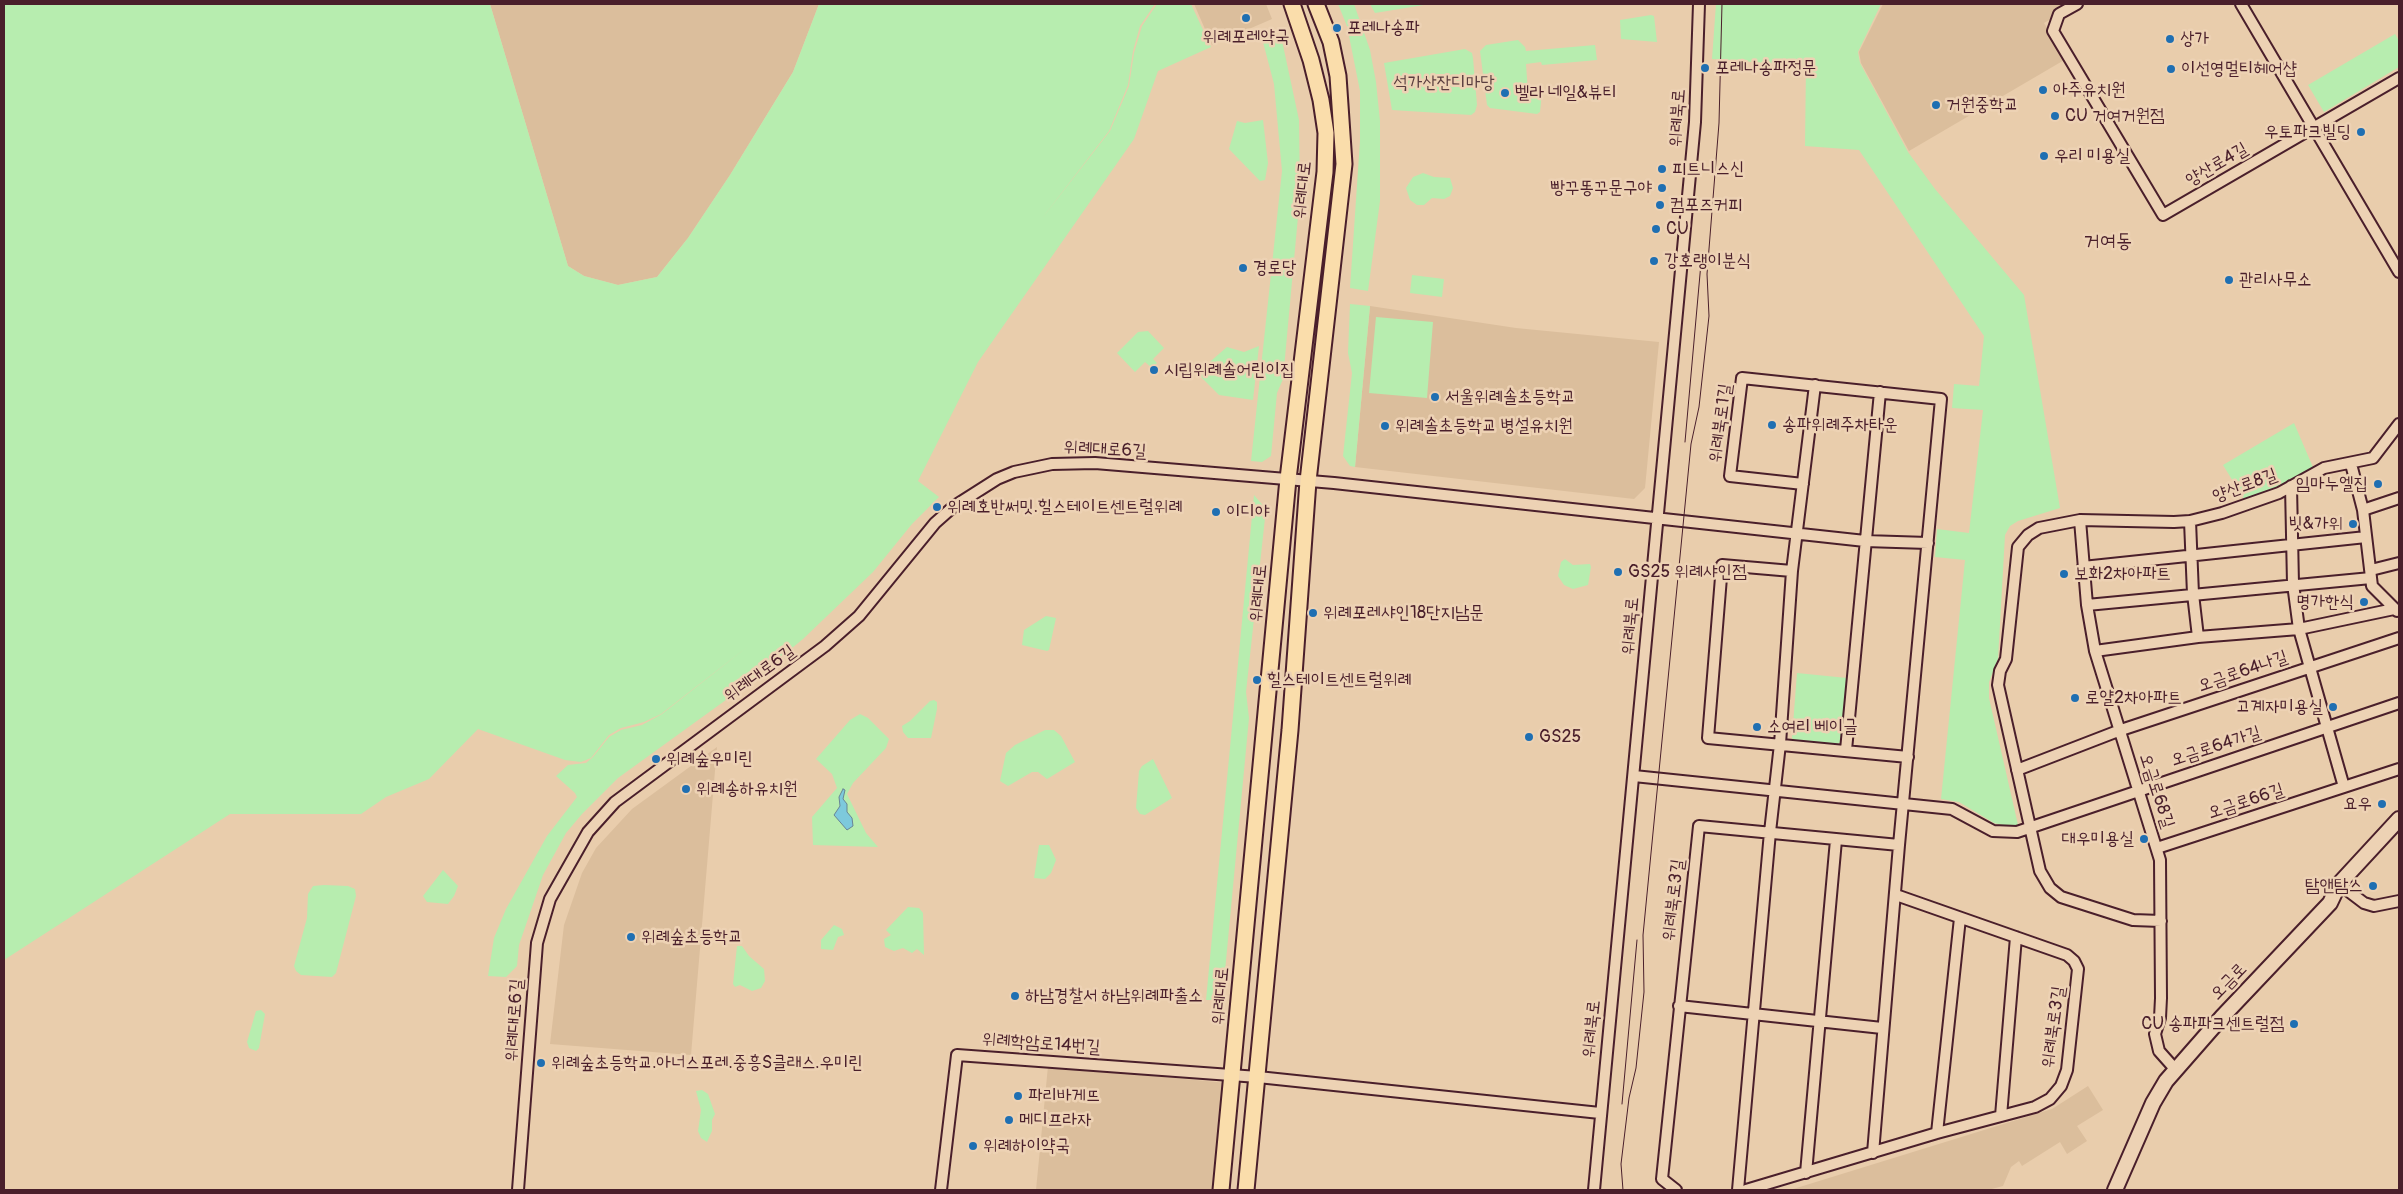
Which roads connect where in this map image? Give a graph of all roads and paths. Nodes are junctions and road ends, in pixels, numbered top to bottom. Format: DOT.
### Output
graph roads {
  1 [pos="1292,4"];
  2 [pos="1316,4"];
  3 [pos="1699,4"];
  4 [pos="2077,4"];
  5 [pos="2241,4"];
  6 [pos="2399,78"];
  7 [pos="2313,128"];
  8 [pos="2399,272"];
  9 [pos="1815,385"];
  10 [pos="1880,392"];
  11 [pos="2399,424"];
  12 [pos="2351,464"];
  13 [pos="1288,479"];
  14 [pos="1308,481"];
  15 [pos="1803,484"];
  16 [pos="2291,486"];
  17 [pos="2399,498"];
  18 [pos="2363,510"];
  19 [pos="1658,518"];
  20 [pos="2080,520"];
  21 [pos="2190,521"];
  22 [pos="1798,533"];
  23 [pos="2366,536"];
  24 [pos="1865,541"];
  25 [pos="1928,543"];
  26 [pos="2292,544"];
  27 [pos="2192,555"];
  28 [pos="2399,563"];
  29 [pos="2083,567"];
  30 [pos="1792,570"];
  31 [pos="2371,574"];
  32 [pos="2293,584"];
  33 [pos="2193,594"];
  34 [pos="2087,605"];
  35 [pos="2397,611"];
  36 [pos="2299,629"];
  37 [pos="2198,637"];
  38 [pos="2399,638"];
  39 [pos="2095,652"];
  40 [pos="2310,666"];
  41 [pos="2399,703"];
  42 [pos="2327,727"];
  43 [pos="2118,731"];
  44 [pos="1780,744"];
  45 [pos="1846,750"];
  46 [pos="1908,757"];
  47 [pos="2399,769"];
  48 [pos="2017,770"];
  49 [pos="1634,776"];
  50 [pos="2344,787"];
  51 [pos="1776,790"];
  52 [pos="2138,790"];
  53 [pos="1902,804"];
  54 [pos="2399,819"];
  55 [pos="2030,828"];
  56 [pos="1770,832"];
  57 [pos="1836,840"];
  58 [pos="1898,845"];
  59 [pos="2157,848"];
  60 [pos="2339,884"];
  61 [pos="1896,895"];
  62 [pos="2399,901"];
  63 [pos="1960,918"];
  64 [pos="2161,921"];
  65 [pos="2016,937"];
  66 [pos="1678,1006"];
  67 [pos="1753,1012"];
  68 [pos="1819,1020"];
  69 [pos="1882,1028"];
  70 [pos="2175,1069"];
  71 [pos="1232,1076"];
  72 [pos="1258,1077"];
  73 [pos="1600,1113"];
  74 [pos="2001,1116"];
  75 [pos="1937,1133"];
  76 [pos="1873,1153"];
  77 [pos="1806,1173"];
  78 [pos="518,1190"];
  79 [pos="941,1190"];
  80 [pos="1221,1190"];
  81 [pos="1246,1190"];
  82 [pos="1594,1190"];
  83 [pos="1676,1190"];
  84 [pos="1738,1190"];
  85 [pos="1746,1190"];
  86 [pos="2115,1190"];
  1 -- 13 [label="main road, 위례대로"];
  2 -- 14 [label="main road"];
  3 -- 19 [label="street, 위례북로"];
  4 -- 7 [label="street, 양산로4길"];
  5 -- 7 [label="street"];
  6 -- 7 [label="street, 양산로4길"];
  7 -- 8 [label="street"];
  9 -- 10 [label="street, 위례북로1길"];
  9 -- 15 [label="street"];
  9 -- 15 [label="street, 위례북로1길"];
  10 -- 24 [label="street"];
  10 -- 25 [label="street, 위례북로1길"];
  11 -- 12 [label="street, 양산로8길"];
  12 -- 16 [label="street, 양산로8길"];
  12 -- 18 [label="street"];
  13 -- 14 [label="street, 위례대로6길"];
  13 -- 71 [label="main road, 위례대로"];
  13 -- 78 [label="street, 위례대로6길"];
  14 -- 19 [label="street, 위례대로6길"];
  14 -- 72 [label="main road"];
  15 -- 22 [label="street"];
  16 -- 21 [label="street, 양산로8길"];
  16 -- 26 [label="street, 오금로64나길"];
  17 -- 18 [label="street"];
  18 -- 23 [label="street"];
  19 -- 22 [label="street"];
  19 -- 49 [label="street, 위례북로"];
  20 -- 21 [label="street, 양산로8길"];
  20 -- 29 [label="street, 오금로68길"];
  20 -- 48 [label="street, 양산로8길"];
  21 -- 27 [label="street"];
  22 -- 24 [label="street"];
  22 -- 30 [label="street"];
  23 -- 26 [label="street"];
  23 -- 31 [label="street"];
  24 -- 25 [label="street"];
  24 -- 45 [label="street"];
  25 -- 46 [label="street, 위례북로1길"];
  26 -- 27 [label="street"];
  26 -- 32 [label="street, 오금로64나길"];
  27 -- 29 [label="street"];
  27 -- 33 [label="street"];
  28 -- 31 [label="street"];
  29 -- 34 [label="street, 오금로68길"];
  30 -- 44 [label="street"];
  30 -- 44 [label="street"];
  31 -- 32 [label="street"];
  31 -- 35 [label="street"];
  32 -- 33 [label="street"];
  32 -- 36 [label="street, 오금로64나길"];
  33 -- 34 [label="street"];
  33 -- 37 [label="street"];
  34 -- 39 [label="street, 오금로68길"];
  35 -- 36 [label="street"];
  36 -- 37 [label="street"];
  36 -- 40 [label="street, 오금로64나길"];
  37 -- 39 [label="street"];
  38 -- 40 [label="street, 오금로64나길"];
  39 -- 43 [label="street, 오금로68길"];
  40 -- 42 [label="street"];
  40 -- 43 [label="street, 오금로64나길"];
  41 -- 42 [label="street, 오금로64가길"];
  42 -- 50 [label="street"];
  42 -- 52 [label="street, 오금로64가길"];
  43 -- 48 [label="street, 오금로64나길"];
  43 -- 52 [label="street, 오금로68길"];
  44 -- 45 [label="street"];
  44 -- 51 [label="street"];
  45 -- 46 [label="street"];
  46 -- 53 [label="street, 위례북로1길"];
  47 -- 50 [label="street, 오금로66길"];
  48 -- 55 [label="street, 양산로8길"];
  49 -- 51 [label="street"];
  49 -- 73 [label="street, 위례북로"];
  50 -- 59 [label="street, 오금로66길"];
  51 -- 53 [label="street"];
  51 -- 56 [label="street"];
  52 -- 55 [label="street, 오금로64가길"];
  52 -- 59 [label="street, 오금로68길"];
  53 -- 55 [label="street, 오금로64가길"];
  53 -- 58 [label="street"];
  54 -- 60 [label="main road, 오금로"];
  55 -- 64 [label="street, 양산로8길"];
  56 -- 57 [label="street"];
  56 -- 66 [label="street, 위례북로3길"];
  56 -- 67 [label="street"];
  57 -- 58 [label="street"];
  57 -- 68 [label="street"];
  58 -- 61 [label="street"];
  59 -- 64 [label="street, 오금로68길"];
  60 -- 62 [label="street"];
  60 -- 70 [label="main road, 오금로"];
  61 -- 63 [label="street, 위례북로3길"];
  61 -- 69 [label="street"];
  63 -- 65 [label="street, 위례북로3길"];
  63 -- 75 [label="street"];
  64 -- 70 [label="street, 오금로68길"];
  65 -- 74 [label="street"];
  65 -- 74 [label="street, 위례북로3길"];
  66 -- 67 [label="street"];
  66 -- 83 [label="street, 위례북로3길"];
  67 -- 68 [label="street"];
  67 -- 84 [label="street"];
  68 -- 69 [label="street"];
  68 -- 77 [label="street"];
  69 -- 76 [label="street"];
  70 -- 86 [label="main road, 오금로"];
  71 -- 72 [label="street, 위례학암로14번길"];
  71 -- 79 [label="street, 위례학암로14번길"];
  71 -- 80 [label="main road, 위례대로"];
  72 -- 73 [label="street, 위례학암로14번길"];
  72 -- 81 [label="main road"];
  73 -- 82 [label="street, 위례북로"];
  74 -- 75 [label="street, 위례북로3길"];
  75 -- 76 [label="street, 위례북로3길"];
  76 -- 77 [label="street, 위례북로3길"];
  77 -- 85 [label="street, 위례북로3길"];
}
